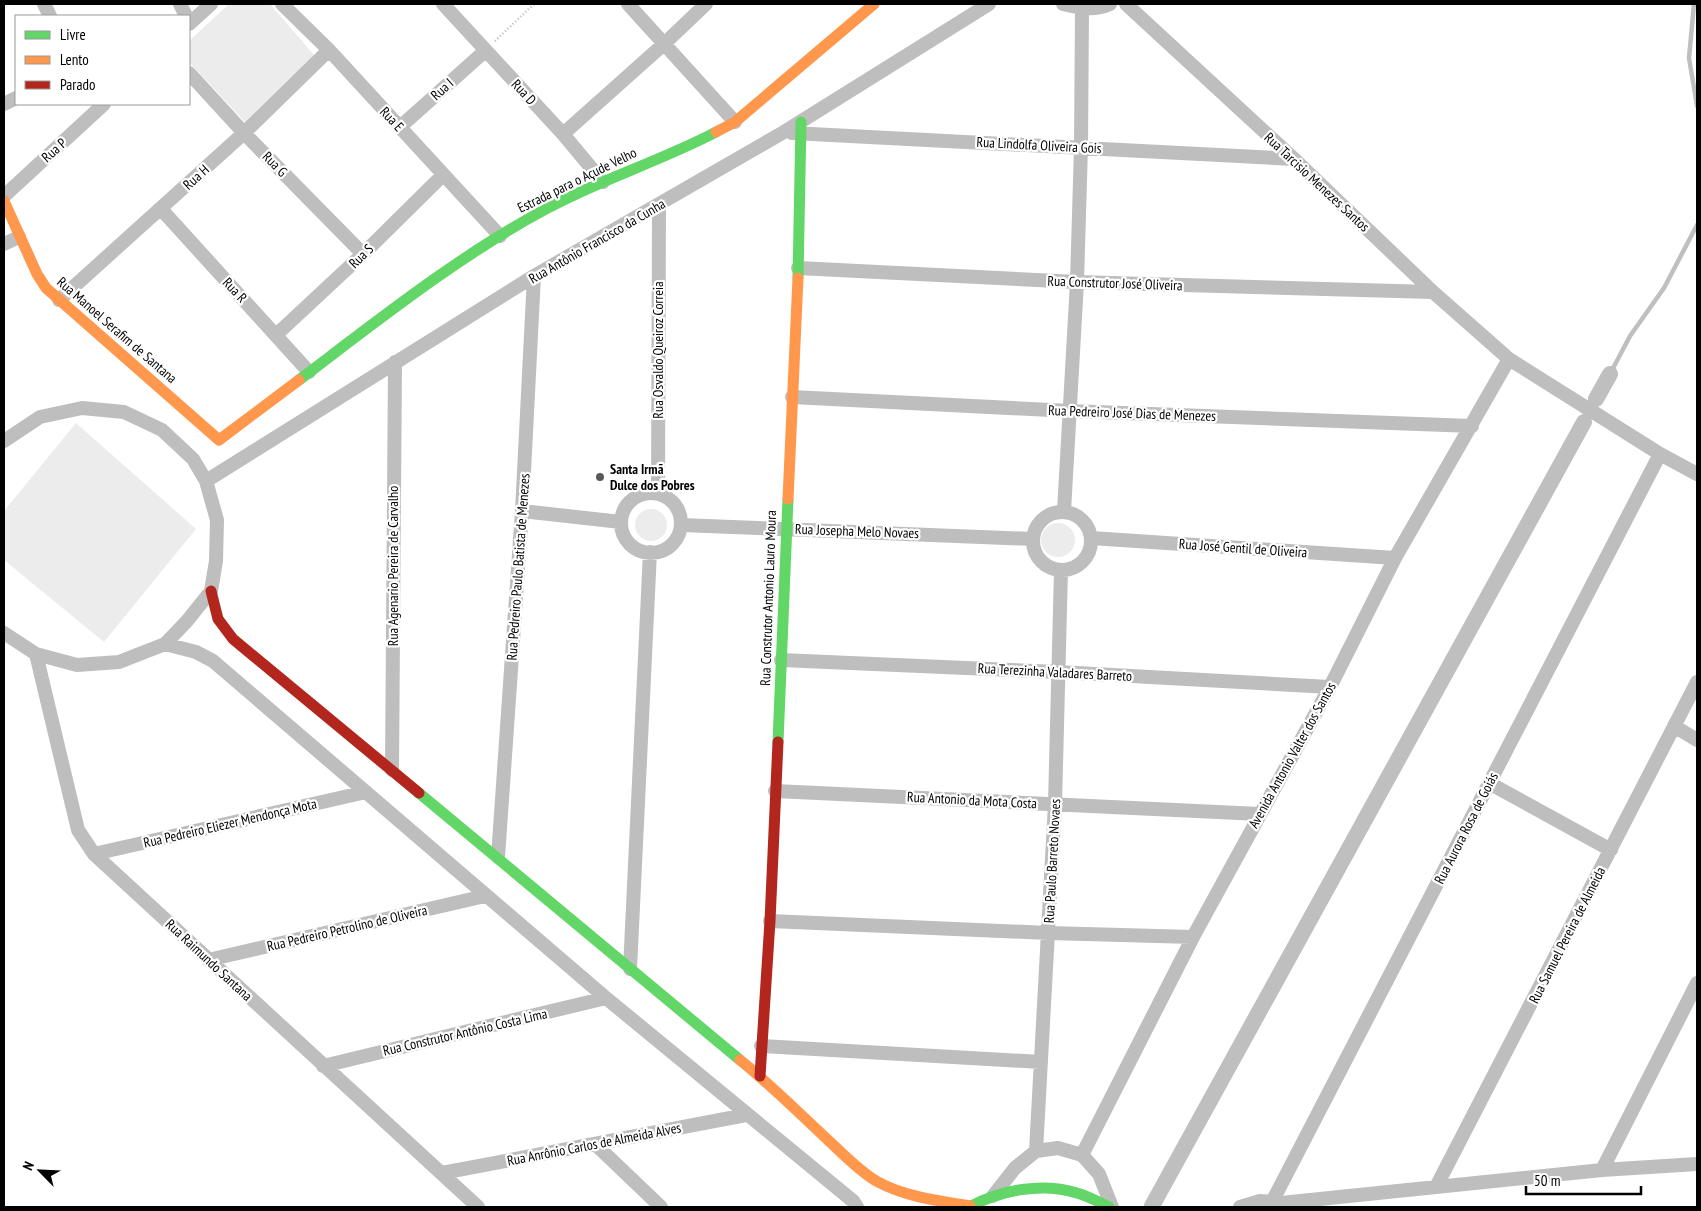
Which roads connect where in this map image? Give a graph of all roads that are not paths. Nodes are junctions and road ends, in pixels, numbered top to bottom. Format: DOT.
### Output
graph roads {
  1 [pos="211,4"];
  2 [pos="282,4"];
  3 [pos="442,4"];
  4 [pos="628,4"];
  5 [pos="706,4"];
  6 [pos="874,4"];
  7 [pos="989,4"];
  8 [pos="1063,4"];
  9 [pos="1110,4"];
  10 [pos="1126,4"];
  11 [pos="1082,9"];
  12 [pos="190,22"];
  13 [pos="665,43"];
  14 [pos="329,50"];
  15 [pos="485,51"];
  16 [pos="190,74"];
  17 [pos="96,107"];
  18 [pos="734,122"];
  19 [pos="400,126"];
  20 [pos="801,127"];
  21 [pos="784,132"];
  22 [pos="244,133"];
  23 [pos="563,134"];
  24 [pos="1081,147"];
  25 [pos="1294,159"];
  26 [pos="443,175"];
  27 [pos="603,182"];
  28 [pos="4,196"];
  29 [pos="4,200"];
  30 [pos="659,206"];
  31 [pos="161,209"];
  32 [pos="500,236"];
  33 [pos="19,237"];
  34 [pos="4,244"];
  35 [pos="363,254"];
  36 [pos="798,268"];
  37 [pos="534,276"];
  38 [pos="1077,282"];
  39 [pos="1433,292"];
  40 [pos="59,300"];
  41 [pos="276,335"];
  42 [pos="1509,359"];
  43 [pos="395,362"];
  44 [pos="309,372"];
  45 [pos="792,397"];
  46 [pos="1070,411"];
  47 [pos="1472,426"];
  48 [pos="219,440"];
  49 [pos="4,441"];
  50 [pos="1660,454"];
  51 [pos="1697,474"];
  52 [pos="206,481"];
  53 [pos="658,494"];
  54 [pos="522,511"];
  55 [pos="1064,511"];
  56 [pos="621,522"];
  57 [pos="681,525"];
  58 [pos="786,528"];
  59 [pos="1091,538"];
  60 [pos="1032,539"];
  61 [pos="650,552"];
  62 [pos="1395,558"];
  63 [pos="1061,570"];
  64 [pos="211,591"];
  65 [pos="4,633"];
  66 [pos="165,644"];
  67 [pos="36,654"];
  68 [pos="781,660"];
  69 [pos="1059,672"];
  70 [pos="1697,682"];
  71 [pos="1330,687"];
  72 [pos="1674,726"];
  73 [pos="1697,740"];
  74 [pos="392,770"];
  75 [pos="1489,783"];
  76 [pos="775,790"];
  77 [pos="366,792"];
  78 [pos="1055,804"];
  79 [pos="1260,814"];
  80 [pos="1610,850"];
  81 [pos="94,854"];
  82 [pos="498,857"];
  83 [pos="485,896"];
  84 [pos="770,921"];
  85 [pos="1049,934"];
  86 [pos="1193,937"];
  87 [pos="208,960"];
  88 [pos="630,969"];
  89 [pos="1697,983"];
  90 [pos="606,998"];
  91 [pos="761,1046"];
  92 [pos="1041,1062"];
  93 [pos="323,1066"];
  94 [pos="760,1076"];
  95 [pos="746,1115"];
  96 [pos="595,1144"];
  97 [pos="1036,1151"];
  98 [pos="1082,1154"];
  99 [pos="1697,1164"];
  100 [pos="1602,1170"];
  101 [pos="442,1173"];
  102 [pos="1436,1188"];
  103 [pos="993,1196"];
  104 [pos="1279,1204"];
  105 [pos="478,1207"];
  106 [pos="661,1207"];
  107 [pos="856,1207"];
  108 [pos="970,1207"];
  109 [pos="1110,1207"];
  110 [pos="1240,1207"];
  1 -- 12 [label="street"];
  2 -- 14 [label="street, Rua E"];
  3 -- 15 [label="street, Rua D"];
  4 -- 13 [label="street"];
  5 -- 13 [label="street"];
  6 -- 18 [label="street, Estrada para o Açude Velho"];
  7 -- 20 [label="street"];
  8 -- 11 [label="street"];
  9 -- 11 [label="street"];
  10 -- 25 [label="street, Rua Tarcisio Menezes Santos"];
  11 -- 24 [label="street"];
  13 -- 18 [label="street"];
  13 -- 23 [label="street"];
  14 -- 19 [label="street, Rua E"];
  14 -- 22 [label="street, Rua H"];
  15 -- 19 [label="street, Rua I"];
  15 -- 23 [label="street, Rua D"];
  16 -- 22 [label="street, Rua G"];
  17 -- 28 [label="street, Rua P"];
  18 -- 27 [label="street, Estrada para o Açude Velho"];
  19 -- 26 [label="street, Rua E"];
  20 -- 21 [label="street, Rua Lindolfa Oliveira Gois"];
  20 -- 24 [label="street, Rua Lindolfa Oliveira Gois"];
  20 -- 36 [label="street, Rua Construtor Antonio Lauro Moura"];
  21 -- 30 [label="street, Rua Antônio Francisco da Cunha"];
  22 -- 31 [label="street, Rua H"];
  22 -- 35 [label="street, Rua G"];
  23 -- 27 [label="street, Rua D"];
  24 -- 25 [label="street, Rua Lindolfa Oliveira Gois"];
  24 -- 38 [label="street"];
  25 -- 39 [label="street, Rua Tarcisio Menezes Santos"];
  26 -- 32 [label="street, Rua E"];
  26 -- 35 [label="street, Rua S"];
  27 -- 32 [label="street, Estrada para o Açude Velho"];
  29 -- 33 [label="street, Rua Manoel Serafim de Santana"];
  30 -- 37 [label="street, Rua Antônio Francisco da Cunha"];
  30 -- 53 [label="street, Rua Osvaldo Queiroz Correia"];
  31 -- 40 [label="street, Rua H"];
  31 -- 41 [label="street, Rua R"];
  32 -- 44 [label="street, Estrada para o Açude Velho"];
  33 -- 34 [label="street"];
  33 -- 40 [label="street, Rua Manoel Serafim de Santana"];
  35 -- 41 [label="street, Rua S"];
  36 -- 38 [label="street, Rua Construtor José Oliveira"];
  36 -- 45 [label="street, Rua Construtor Antonio Lauro Moura"];
  37 -- 43 [label="street, Rua Antônio Francisco da Cunha"];
  37 -- 54 [label="street, Rua Pedreiro Paulo Batista de Menezes"];
  38 -- 39 [label="street, Rua Construtor José Oliveira"];
  38 -- 46 [label="street"];
  39 -- 42 [label="street, Rua Tarcisio Menezes Santos"];
  40 -- 48 [label="street, Rua Manoel Serafim de Santana"];
  41 -- 44 [label="street, Rua R"];
  42 -- 47 [label="street, Avenida Antonio Valter dos Santos"];
  42 -- 50 [label="street, Rua Tarcisio Menezes Santos"];
  43 -- 52 [label="street, Rua Antônio Francisco da Cunha"];
  43 -- 74 [label="street, Rua Agenario Pereira de Carvalho"];
  44 -- 48 [label="street, Estrada para o Açude Velho"];
  45 -- 46 [label="street, Rua Pedreiro José Dias de Menezes"];
  45 -- 58 [label="street, Rua Construtor Antonio Lauro Moura"];
  46 -- 47 [label="street, Rua Pedreiro José Dias de Menezes"];
  46 -- 55 [label="street"];
  47 -- 62 [label="street, Avenida Antonio Valter dos Santos"];
  49 -- 52 [label="street"];
  50 -- 51 [label="street, Rua Tarcisio Menezes Santos"];
  50 -- 75 [label="street, Rua Aurora Rosa de Goiás"];
  52 -- 64 [label="street"];
  53 -- 56 [label="street"];
  53 -- 57 [label="street"];
  54 -- 56 [label="street"];
  54 -- 82 [label="street, Rua Pedreiro Paulo Batista de Menezes"];
  55 -- 59 [label="street"];
  55 -- 60 [label="street"];
  56 -- 61 [label="street"];
  57 -- 58 [label="street, Rua Josepha Melo Novaes"];
  57 -- 61 [label="street"];
  58 -- 60 [label="street, Rua Josepha Melo Novaes"];
  58 -- 68 [label="street, Rua Construtor Antonio Lauro Moura"];
  59 -- 62 [label="street, Rua José Gentil de Oliveira"];
  59 -- 63 [label="street"];
  60 -- 63 [label="street"];
  61 -- 88 [label="street"];
  62 -- 71 [label="street, Avenida Antonio Valter dos Santos"];
  63 -- 69 [label="street, Rua Paulo Barreto Novaes"];
  64 -- 66 [label="street"];
  64 -- 74 [label="street"];
  65 -- 67 [label="street"];
  66 -- 67 [label="street"];
  66 -- 77 [label="street"];
  67 -- 81 [label="street, Rua Raimundo Santana"];
  68 -- 69 [label="street, Rua Terezinha Valadares Barreto"];
  68 -- 76 [label="street, Rua Construtor Antonio Lauro Moura"];
  69 -- 71 [label="street, Rua Terezinha Valadares Barreto"];
  69 -- 78 [label="street, Rua Paulo Barreto Novaes"];
  70 -- 72 [label="street, Rua Samuel Pereira de Almeida"];
  71 -- 79 [label="street, Avenida Antonio Valter dos Santos"];
  72 -- 73 [label="street"];
  72 -- 80 [label="street, Rua Samuel Pereira de Almeida"];
  74 -- 82 [label="street"];
  75 -- 80 [label="street"];
  75 -- 104 [label="street, Rua Aurora Rosa de Goiás"];
  76 -- 78 [label="street, Rua Antonio da Mota Costa"];
  76 -- 84 [label="street, Rua Construtor Antonio Lauro Moura"];
  77 -- 81 [label="street, Rua Pedreiro Eliezer Mendonça Mota"];
  77 -- 83 [label="street"];
  78 -- 79 [label="street, Rua Antonio da Mota Costa"];
  78 -- 85 [label="street, Rua Paulo Barreto Novaes"];
  79 -- 86 [label="street, Avenida Antonio Valter dos Santos"];
  80 -- 102 [label="street, Rua Samuel Pereira de Almeida"];
  81 -- 87 [label="street, Rua Raimundo Santana"];
  82 -- 88 [label="street"];
  83 -- 87 [label="street, Rua Pedreiro Petrolino de Oliveira"];
  83 -- 90 [label="street"];
  84 -- 85 [label="street"];
  84 -- 91 [label="street, Rua Construtor Antonio Lauro Moura"];
  85 -- 86 [label="street"];
  85 -- 92 [label="street, Rua Paulo Barreto Novaes"];
  86 -- 98 [label="street, Avenida Antonio Valter dos Santos"];
  87 -- 93 [label="street, Rua Raimundo Santana"];
  88 -- 94 [label="street"];
  89 -- 100 [label="street"];
  90 -- 93 [label="street, Rua Construtor Antônio Costa Lima"];
  90 -- 95 [label="street"];
  91 -- 92 [label="street"];
  91 -- 94 [label="street, Rua Construtor Antonio Lauro Moura"];
  92 -- 97 [label="street, Rua Paulo Barreto Novaes"];
  93 -- 101 [label="street, Rua Raimundo Santana"];
  94 -- 108 [label="street"];
  95 -- 96 [label="street, Rua Anrônio Carlos de Almeida Alves"];
  95 -- 107 [label="street"];
  96 -- 101 [label="street, Rua Anrônio Carlos de Almeida Alves"];
  96 -- 106 [label="street"];
  97 -- 98 [label="street"];
  97 -- 103 [label="street"];
  98 -- 109 [label="street"];
  99 -- 100 [label="street"];
  100 -- 102 [label="street"];
  101 -- 105 [label="street, Rua Raimundo Santana"];
  102 -- 104 [label="street"];
  103 -- 108 [label="street"];
  103 -- 109 [label="street"];
  104 -- 110 [label="street"];
}
